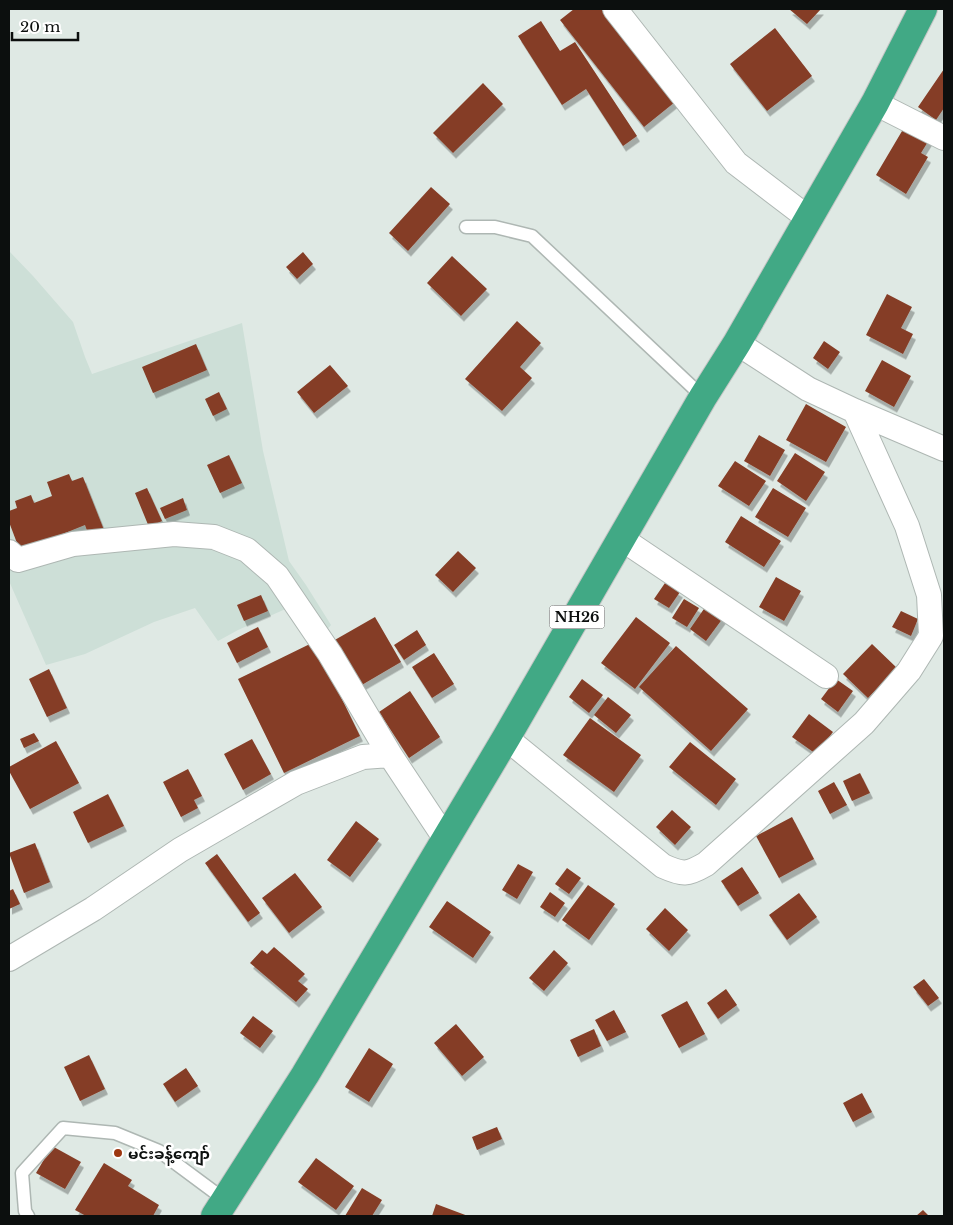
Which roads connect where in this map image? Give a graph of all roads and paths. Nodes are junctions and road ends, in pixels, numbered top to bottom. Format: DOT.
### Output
graph roads {
  1 [pos="616,9"];
  2 [pos="923,9"];
  3 [pos="875,103"];
  4 [pos="944,138"];
  5 [pos="808,218"];
  6 [pos="466,226"];
  7 [pos="737,343"];
  8 [pos="703,397"];
  9 [pos="855,412"];
  10 [pos="944,449"];
  11 [pos="622,539"];
  12 [pos="9,552"];
  13 [pos="826,676"];
  14 [pos="506,738"];
  15 [pos="390,755"];
  16 [pos="445,838"];
  17 [pos="9,959"];
  18 [pos="220,1208"];
  19 [pos="28,1216"];
  1 -- 5 [label="street"];
  2 -- 3 [label="highway, NH26"];
  3 -- 4 [label="street"];
  3 -- 5 [label="highway, NH26"];
  5 -- 7 [label="highway, NH26"];
  6 -- 8 [label="lane"];
  7 -- 8 [label="highway, NH26"];
  7 -- 9 [label="street"];
  8 -- 11 [label="highway, NH26"];
  9 -- 10 [label="street"];
  9 -- 14 [label="street"];
  11 -- 13 [label="street"];
  11 -- 14 [label="highway, NH26"];
  12 -- 15 [label="street"];
  14 -- 16 [label="highway, NH26"];
  15 -- 16 [label="street"];
  15 -- 17 [label="street"];
  16 -- 18 [label="highway, NH26"];
  18 -- 19 [label="lane"];
}
